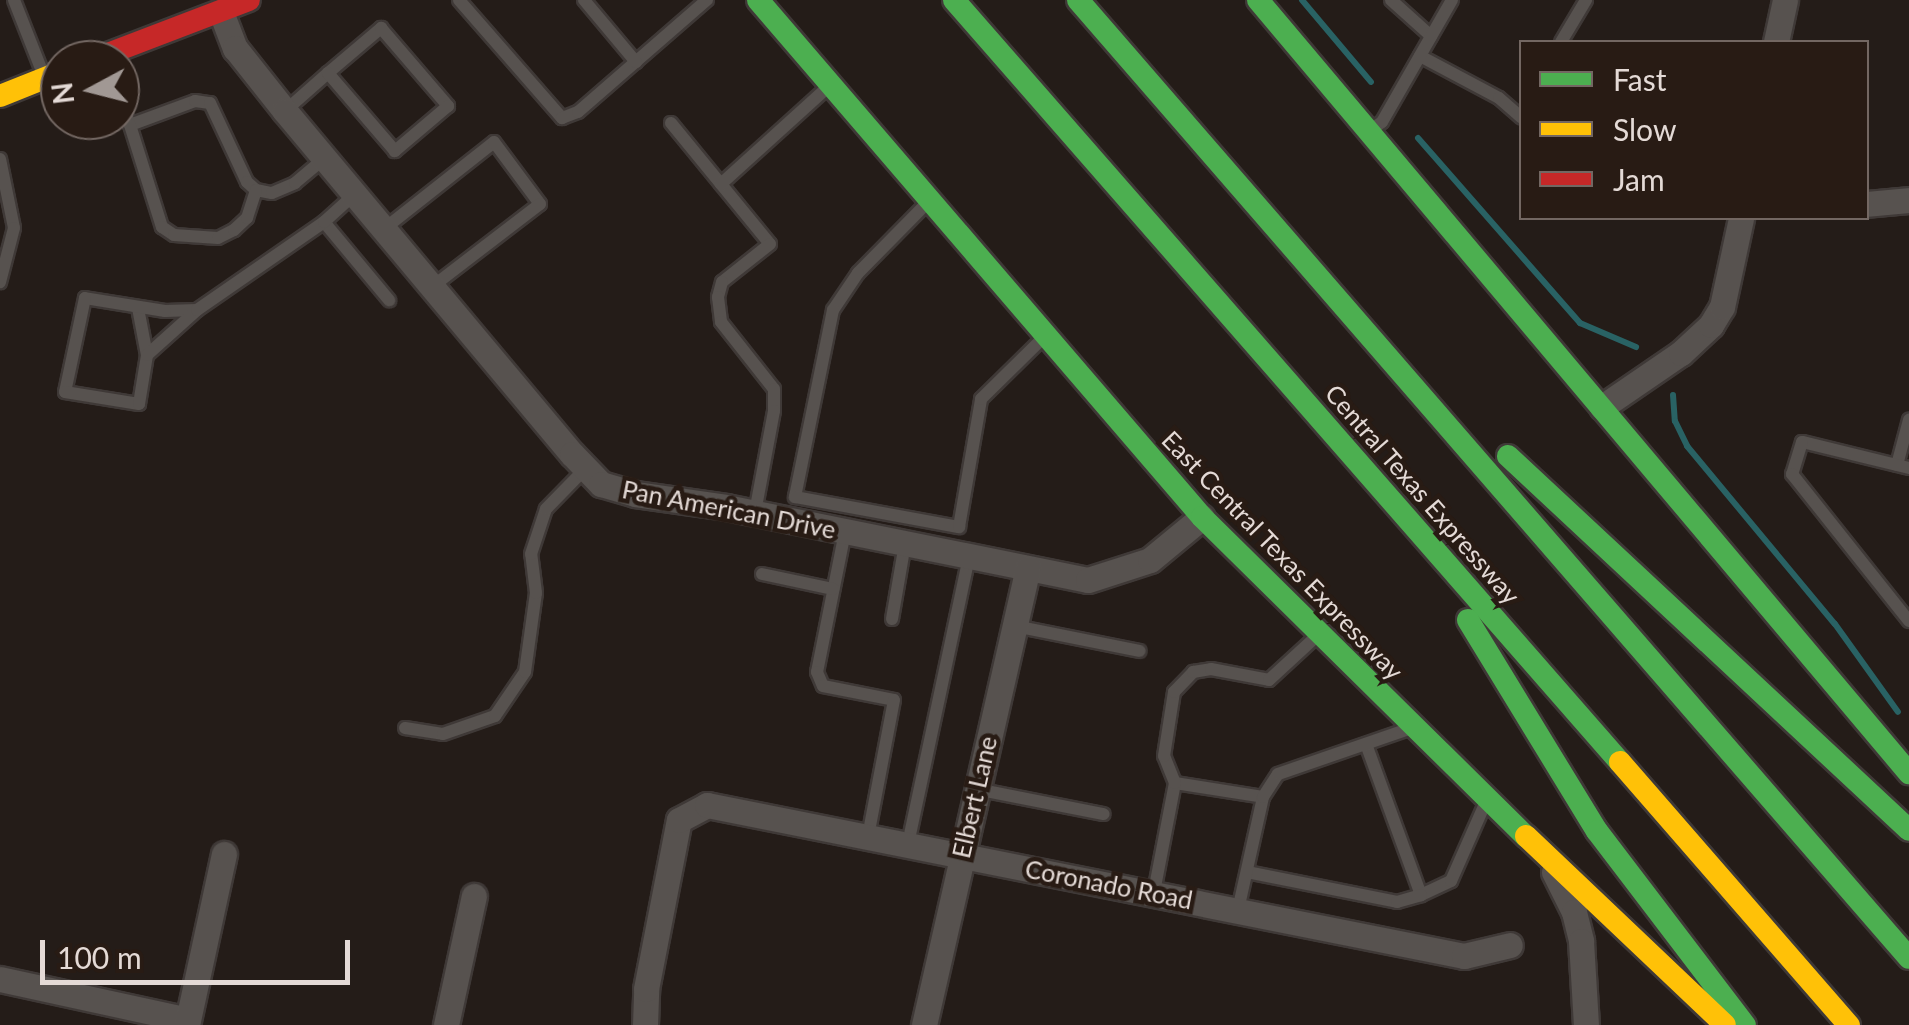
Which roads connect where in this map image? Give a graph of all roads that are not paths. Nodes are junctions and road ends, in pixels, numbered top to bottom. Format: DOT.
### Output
graph roads {
  1 [pos="249,0"];
  2 [pos="459,0"];
  3 [pos="584,0"];
  4 [pos="707,0"];
  5 [pos="758,0"];
  6 [pos="954,0"];
  7 [pos="1078,0"];
  8 [pos="1258,0"];
  9 [pos="1391,0"];
  10 [pos="1452,0"];
  11 [pos="1586,0"];
  12 [pos="1785,0"];
  13 [pos="16,4"];
  14 [pos="220,12"];
  15 [pos="0,13"];
  16 [pos="1432,36"];
  17 [pos="1563,40"];
  18 [pos="1776,40"];
  19 [pos="140,43"];
  20 [pos="40,51"];
  21 [pos="1420,56"];
  22 [pos="636,62"];
  23 [pos="328,73"];
  24 [pos="40,80"];
  25 [pos="830,85"];
  26 [pos="0,96"];
  27 [pos="285,111"];
  28 [pos="1519,115"];
  29 [pos="140,121"];
  30 [pos="671,123"];
  31 [pos="1369,132"];
  32 [pos="135,140"];
  33 [pos="325,158"];
  34 [pos="0,159"];
  35 [pos="721,184"];
  36 [pos="256,190"];
  37 [pos="356,193"];
  38 [pos="930,200"];
  39 [pos="1909,200"];
  40 [pos="1869,204"];
  41 [pos="1741,220"];
  42 [pos="324,222"];
  43 [pos="7,225"];
  44 [pos="384,229"];
  45 [pos="0,282"];
  46 [pos="432,287"];
  47 [pos="390,300"];
  48 [pos="138,308"];
  49 [pos="197,310"];
  50 [pos="1046,335"];
  51 [pos="148,355"];
  52 [pos="1431,404"];
  53 [pos="1602,407"];
  54 [pos="1909,420"];
  55 [pos="1903,467"];
  56 [pos="586,468"];
  57 [pos="1402,512"];
  58 [pos="755,513"];
  59 [pos="1202,517"];
  60 [pos="845,532"];
  61 [pos="904,544"];
  62 [pos="969,557"];
  63 [pos="1028,570"];
  64 [pos="762,574"];
  65 [pos="833,588"];
  66 [pos="892,619"];
  67 [pos="1909,621"];
  68 [pos="1015,626"];
  69 [pos="1319,635"];
  70 [pos="1140,651"];
  71 [pos="405,728"];
  72 [pos="1413,728"];
  73 [pos="1366,744"];
  74 [pos="1904,758"];
  75 [pos="1176,783"];
  76 [pos="976,790"];
  77 [pos="1263,796"];
  78 [pos="1488,798"];
  79 [pos="1104,814"];
  80 [pos="1909,830"];
  81 [pos="868,836"];
  82 [pos="908,844"];
  83 [pos="1539,846"];
  84 [pos="224,854"];
  85 [pos="961,854"];
  86 [pos="1247,872"];
  87 [pos="1154,892"];
  88 [pos="1421,894"];
  89 [pos="474,896"];
  90 [pos="1238,910"];
  91 [pos="1510,945"];
  92 [pos="1909,958"];
  93 [pos="0,979"];
  94 [pos="188,1022"];
  95 [pos="446,1025"];
  96 [pos="644,1025"];
  97 [pos="924,1025"];
  98 [pos="1586,1025"];
  99 [pos="1725,1025"];
  100 [pos="1745,1025"];
  101 [pos="1849,1025"];
  1 -- 14 [label="main road"];
  2 -- 22 [label="lane"];
  3 -- 22 [label="lane"];
  4 -- 22 [label="lane"];
  5 -- 25 [label="main road, East Central Texas Expressway"];
  6 -- 57 [label="main road, Central Texas Expressway"];
  7 -- 52 [label="main road"];
  8 -- 31 [label="main road"];
  9 -- 16 [label="lane"];
  10 -- 16 [label="lane"];
  11 -- 17 [label="lane"];
  12 -- 18 [label="street"];
  13 -- 15 [label="lane"];
  13 -- 20 [label="lane"];
  14 -- 19 [label="main road"];
  14 -- 27 [label="street, Pan American Drive"];
  16 -- 21 [label="lane"];
  21 -- 28 [label="lane"];
  21 -- 31 [label="lane"];
  23 -- 23 [label="lane"];
  23 -- 27 [label="lane"];
  24 -- 26 [label="main road"];
  25 -- 35 [label="lane"];
  25 -- 38 [label="main road, East Central Texas Expressway"];
  27 -- 33 [label="street, Pan American Drive"];
  29 -- 36 [label="lane"];
  30 -- 35 [label="lane"];
  31 -- 53 [label="main road"];
  32 -- 36 [label="lane"];
  33 -- 36 [label="lane"];
  33 -- 37 [label="street, Pan American Drive"];
  34 -- 43 [label="lane"];
  35 -- 58 [label="lane"];
  37 -- 42 [label="lane"];
  37 -- 44 [label="street, Pan American Drive"];
  38 -- 50 [label="main road, East Central Texas Expressway"];
  38 -- 50 [label="lane"];
  39 -- 40 [label="street"];
  41 -- 53 [label="street"];
  42 -- 47 [label="lane"];
  42 -- 49 [label="lane"];
  43 -- 45 [label="lane"];
  44 -- 46 [label="street, Pan American Drive"];
  44 -- 46 [label="lane"];
  46 -- 56 [label="street, Pan American Drive"];
  48 -- 49 [label="lane"];
  48 -- 51 [label="lane"];
  48 -- 51 [label="lane"];
  49 -- 51 [label="lane"];
  50 -- 59 [label="main road, East Central Texas Expressway"];
  52 -- 80 [label="main road"];
  52 -- 92 [label="main road"];
  53 -- 74 [label="main road"];
  54 -- 55 [label="lane"];
  55 -- 67 [label="lane"];
  56 -- 58 [label="street, Pan American Drive"];
  56 -- 71 [label="lane"];
  57 -- 100 [label="main road"];
  57 -- 101 [label="main road, Central Texas Expressway"];
  58 -- 60 [label="street, Pan American Drive"];
  59 -- 63 [label="street, Pan American Drive"];
  59 -- 69 [label="main road, East Central Texas Expressway"];
  60 -- 61 [label="street, Pan American Drive"];
  60 -- 65 [label="lane"];
  61 -- 62 [label="street, Pan American Drive"];
  61 -- 66 [label="lane"];
  62 -- 63 [label="street, Pan American Drive"];
  62 -- 82 [label="lane"];
  63 -- 68 [label="street, Elbert Lane"];
  64 -- 65 [label="lane"];
  65 -- 81 [label="lane"];
  68 -- 70 [label="lane"];
  68 -- 76 [label="street, Elbert Lane"];
  69 -- 72 [label="main road, East Central Texas Expressway"];
  69 -- 75 [label="lane"];
  72 -- 73 [label="lane"];
  72 -- 78 [label="main road, East Central Texas Expressway"];
  73 -- 77 [label="lane"];
  73 -- 88 [label="lane"];
  75 -- 77 [label="lane"];
  75 -- 87 [label="lane"];
  76 -- 79 [label="lane"];
  76 -- 85 [label="street, Elbert Lane"];
  77 -- 86 [label="lane"];
  78 -- 83 [label="main road, East Central Texas Expressway"];
  78 -- 88 [label="lane"];
  81 -- 82 [label="street, Coronado Road"];
  81 -- 96 [label="street, Coronado Road"];
  82 -- 85 [label="street, Coronado Road"];
  83 -- 98 [label="street"];
  83 -- 99 [label="main road, East Central Texas Expressway"];
  84 -- 94 [label="street"];
  85 -- 87 [label="street, Coronado Road"];
  85 -- 97 [label="street, Elbert Lane"];
  86 -- 88 [label="lane"];
  86 -- 90 [label="lane"];
  87 -- 90 [label="street, Coronado Road"];
  89 -- 95 [label="street"];
  90 -- 91 [label="street, Coronado Road"];
  93 -- 94 [label="street"];
}
